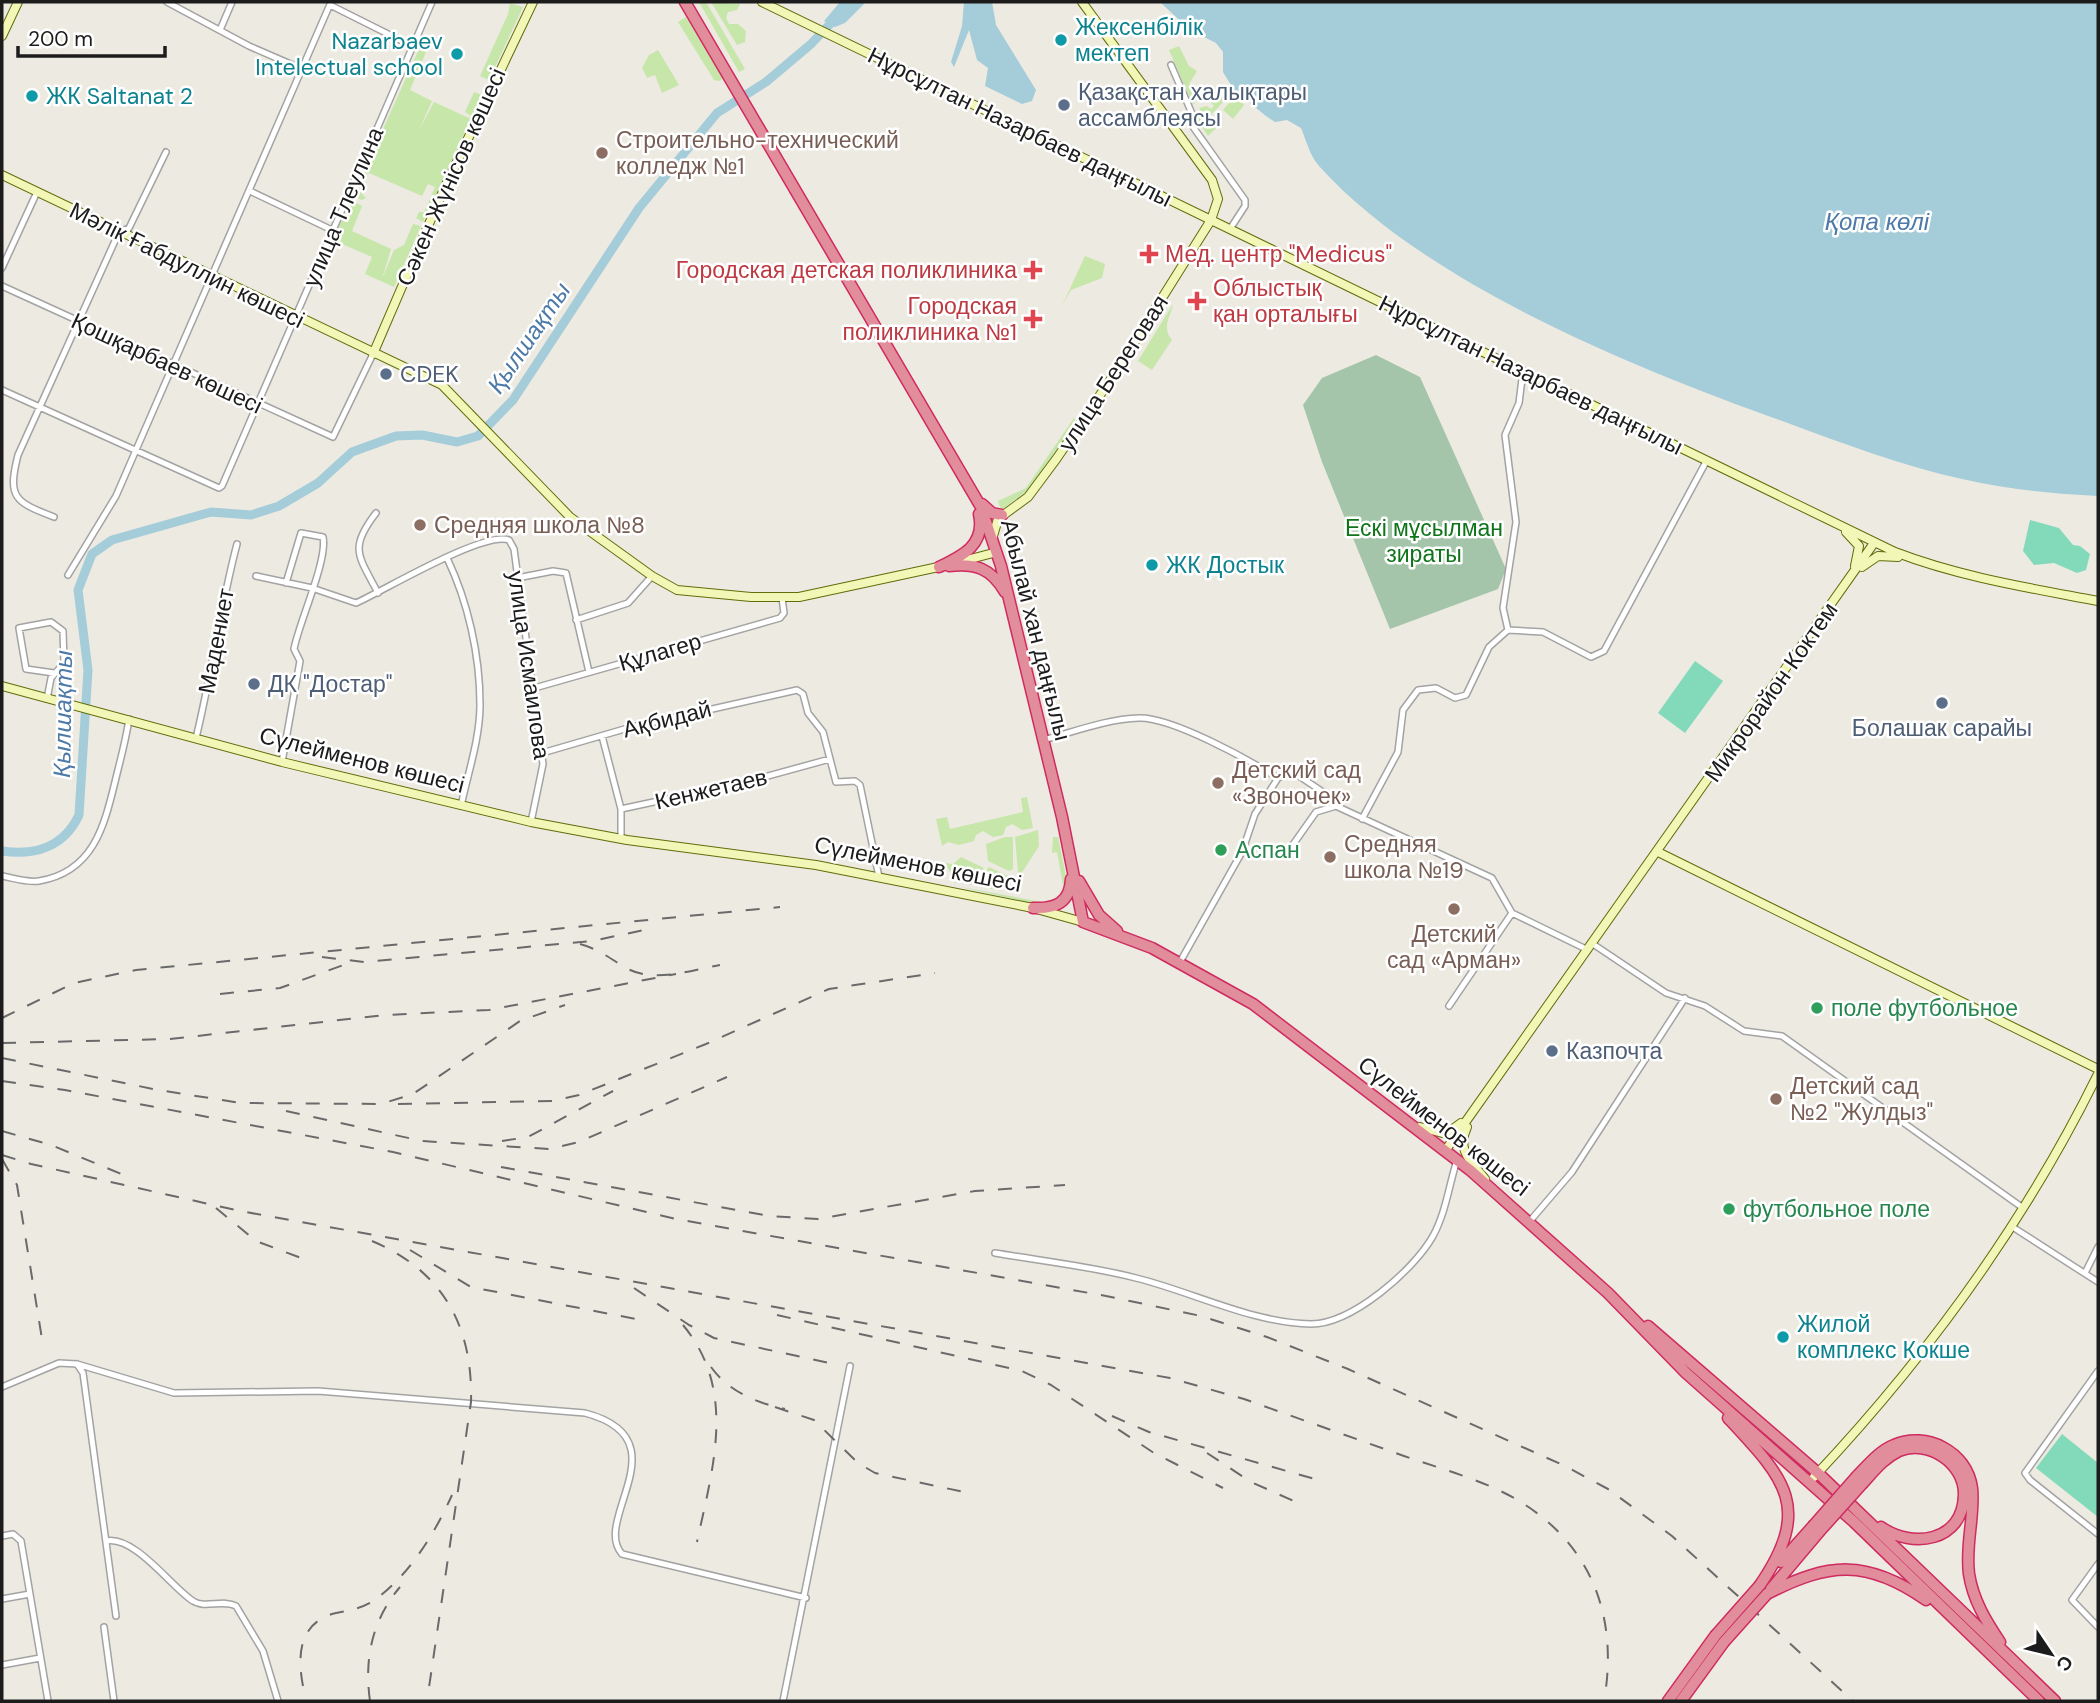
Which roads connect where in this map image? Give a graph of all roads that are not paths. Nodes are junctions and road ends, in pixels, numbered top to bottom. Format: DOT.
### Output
graph roads {
  1 [pos="18,2"];
  2 [pos="167,2"];
  3 [pos="232,2"];
  4 [pos="432,2"];
  5 [pos="532,2"];
  6 [pos="762,2"];
  7 [pos="1082,2"];
  8 [pos="330,3"];
  9 [pos="686,3"];
  10 [pos="220,30"];
  11 [pos="2,36"];
  12 [pos="412,46"];
  13 [pos="1171,65"];
  14 [pos="302,69"];
  15 [pos="166,152"];
  16 [pos="2,175"];
  17 [pos="250,191"];
  18 [pos="37,192"];
  19 [pos="1211,220"];
  20 [pos="1230,229"];
  21 [pos="334,231"];
  22 [pos="119,232"];
  23 [pos="2,268"];
  24 [pos="212,276"];
  25 [pos="2,286"];
  26 [pos="296,318"];
  27 [pos="78,321"];
  28 [pos="373,354"];
  29 [pos="173,366"];
  30 [pos="1523,370"];
  31 [pos="2,390"];
  32 [pos="259,405"];
  33 [pos="38,406"];
  34 [pos="135,451"];
  35 [pos="1707,460"];
  36 [pos="972,491"];
  37 [pos="376,513"];
  38 [pos="1002,515"];
  39 [pos="54,517"];
  40 [pos="1834,523"];
  41 [pos="993,539"];
  42 [pos="1874,543"];
  43 [pos="237,544"];
  44 [pos="992,553"];
  45 [pos="447,558"];
  46 [pos="1920,562"];
  47 [pos="939,567"];
  48 [pos="68,575"];
  49 [pos="256,576"];
  50 [pos="652,576"];
  51 [pos="517,578"];
  52 [pos="1847,582"];
  53 [pos="286,583"];
  54 [pos="312,588"];
  55 [pos="377,593"];
  56 [pos="782,598"];
  57 [pos="2098,601"];
  58 [pos="1011,607"];
  59 [pos="576,620"];
  60 [pos="1508,630"];
  61 [pos="589,672"];
  62 [pos="54,673"];
  63 [pos="2,686"];
  64 [pos="531,689"];
  65 [pos="47,699"];
  66 [pos="129,719"];
  67 [pos="602,736"];
  68 [pos="195,738"];
  69 [pos="1042,740"];
  70 [pos="542,753"];
  71 [pos="830,759"];
  72 [pos="282,762"];
  73 [pos="1278,778"];
  74 [pos="461,806"];
  75 [pos="1336,806"];
  76 [pos="621,809"];
  77 [pos="1362,818"];
  78 [pos="531,822"];
  79 [pos="621,839"];
  80 [pos="1292,846"];
  81 [pos="1658,852"];
  82 [pos="1070,855"];
  83 [pos="2,876"];
  84 [pos="879,877"];
  85 [pos="1033,908"];
  86 [pos="1512,913"];
  87 [pos="1083,922"];
  88 [pos="1142,944"];
  89 [pos="1590,947"];
  90 [pos="1180,962"];
  91 [pos="1685,998"];
  92 [pos="1449,1006"];
  93 [pos="2098,1069"];
  94 [pos="2098,1074"];
  95 [pos="1479,1103"];
  96 [pos="1402,1119"];
  97 [pos="1445,1151"];
  98 [pos="1457,1160"];
  99 [pos="1499,1194"];
  100 [pos="2023,1208"];
  101 [pos="1530,1221"];
  102 [pos="2011,1226"];
  103 [pos="2098,1247"];
  104 [pos="995,1253"];
  105 [pos="2085,1273"];
  106 [pos="2098,1282"];
  107 [pos="1633,1316"];
  108 [pos="77,1364"];
  109 [pos="850,1366"];
  110 [pos="2098,1371"];
  111 [pos="1686,1373"];
  112 [pos="2,1387"];
  113 [pos="1814,1478"];
  114 [pos="1860,1479"];
  115 [pos="1853,1508"];
  116 [pos="2098,1534"];
  117 [pos="2,1536"];
  118 [pos="106,1541"];
  119 [pos="2098,1564"];
  120 [pos="1764,1589"];
  121 [pos="30,1594"];
  122 [pos="806,1598"];
  123 [pos="2,1599"];
  124 [pos="116,1615"];
  125 [pos="1951,1616"];
  126 [pos="104,1627"];
  127 [pos="2098,1627"];
  128 [pos="1720,1639"];
  129 [pos="40,1658"];
  130 [pos="2011,1659"];
  131 [pos="2,1664"];
  132 [pos="48,1701"];
  133 [pos="114,1701"];
  134 [pos="278,1701"];
  135 [pos="783,1701"];
  136 [pos="1668,1701"];
  137 [pos="1683,1701"];
  138 [pos="2039,1701"];
  139 [pos="2055,1701"];
  1 -- 11 [label="street"];
  2 -- 10 [label="street"];
  3 -- 10 [label="street"];
  4 -- 12 [label="street, улица Тлеулина"];
  5 -- 28 [label="street, Сәкен Жүнісов көшесі"];
  6 -- 19 [label="street, Нұрсұлтан Назарбаев даңғылы"];
  7 -- 19 [label="street"];
  8 -- 12 [label="street"];
  8 -- 14 [label="street"];
  9 -- 36 [label="highway, Абылай хан даңғылы"];
  10 -- 14 [label="street"];
  12 -- 21 [label="street, улица Тлеулина"];
  13 -- 20 [label="street"];
  14 -- 17 [label="street"];
  15 -- 22 [label="street"];
  16 -- 18 [label="street, Мәлік Ғабдуллин көшесі"];
  17 -- 21 [label="street"];
  17 -- 24 [label="street"];
  18 -- 22 [label="street, Мәлік Ғабдуллин көшесі"];
  18 -- 23 [label="street"];
  19 -- 20 [label="street, Нұрсұлтан Назарбаев даңғылы"];
  19 -- 38 [label="street, улица Береговая"];
  20 -- 30 [label="street, Нұрсұлтан Назарбаев даңғылы"];
  21 -- 26 [label="street, улица Тлеулина"];
  22 -- 24 [label="street, Мәлік Ғабдуллин көшесі"];
  22 -- 27 [label="street"];
  24 -- 26 [label="street, Мәлік Ғабдуллин көшесі"];
  24 -- 29 [label="street"];
  25 -- 27 [label="street, Қошқарбаев көшесі"];
  26 -- 28 [label="street, Мәлік Ғабдуллин көшесі"];
  26 -- 32 [label="street, улица Тлеулина"];
  27 -- 29 [label="street, Қошқарбаев көшесі"];
  27 -- 33 [label="street"];
  28 -- 32 [label="street, Қошқарбаев көшесі"];
  28 -- 50 [label="street, Мәлік Ғабдуллин көшесі"];
  29 -- 32 [label="street, Қошқарбаев көшесі"];
  29 -- 34 [label="street"];
  30 -- 35 [label="street, Нұрсұлтан Назарбаев даңғылы"];
  30 -- 60 [label="street"];
  31 -- 33 [label="street"];
  32 -- 34 [label="street, улица Тлеулина"];
  33 -- 34 [label="street"];
  33 -- 39 [label="street"];
  34 -- 48 [label="street"];
  35 -- 40 [label="street, Нұрсұлтан Назарбаев даңғылы"];
  35 -- 60 [label="street"];
  36 -- 38 [label="highway"];
  36 -- 41 [label="highway, Абылай хан даңғылы"];
  36 -- 47 [label="highway"];
  37 -- 55 [label="street"];
  38 -- 41 [label="street"];
  40 -- 42 [label="street, Нұрсұлтан Назарбаев даңғылы"];
  40 -- 52 [label="street, Микрорайон Коктем"];
  41 -- 44 [label="highway, Абылай хан даңғылы"];
  42 -- 46 [label="street, Нұрсұлтан Назарбаев даңғылы"];
  42 -- 52 [label="street, Микрорайон Коктем"];
  43 -- 68 [label="street, Мадениет"];
  44 -- 47 [label="street, Мәлік Ғабдуллин көшесі"];
  44 -- 58 [label="highway, Абылай хан даңғылы"];
  45 -- 51 [label="street, улица Исмаилова"];
  45 -- 55 [label="street"];
  45 -- 74 [label="street"];
  46 -- 52 [label="street, Микрорайон Коктем"];
  46 -- 57 [label="street"];
  47 -- 56 [label="street, Мәлік Ғабдуллин көшесі"];
  47 -- 58 [label="highway"];
  49 -- 53 [label="street"];
  50 -- 56 [label="street, Мәлік Ғабдуллин көшесі"];
  50 -- 59 [label="street"];
  51 -- 59 [label="street"];
  51 -- 64 [label="street, улица Исмаилова"];
  52 -- 81 [label="street, Микрорайон Коктем"];
  53 -- 54 [label="street"];
  53 -- 54 [label="street"];
  54 -- 55 [label="street"];
  54 -- 72 [label="street"];
  56 -- 61 [label="street, Құлагер"];
  58 -- 69 [label="highway, Абылай хан даңғылы"];
  59 -- 61 [label="street"];
  60 -- 77 [label="street"];
  61 -- 64 [label="street, Құлагер"];
  62 -- 62 [label="street"];
  62 -- 65 [label="street"];
  63 -- 65 [label="street, Сүлейменов көшесі"];
  64 -- 70 [label="street, улица Исмаилова"];
  65 -- 66 [label="street, Сүлейменов көшесі"];
  66 -- 68 [label="street, Сүлейменов көшесі"];
  66 -- 83 [label="street"];
  67 -- 70 [label="street, Ақбидай"];
  67 -- 71 [label="street, Ақбидай"];
  67 -- 76 [label="street"];
  68 -- 72 [label="street, Сүлейменов көшесі"];
  69 -- 73 [label="street"];
  69 -- 82 [label="highway, Абылай хан даңғылы"];
  70 -- 78 [label="street, улица Исмаилова"];
  71 -- 76 [label="street, Кенжетаев"];
  71 -- 84 [label="street"];
  72 -- 74 [label="street, Сүлейменов көшесі"];
  73 -- 75 [label="street"];
  73 -- 90 [label="street"];
  74 -- 78 [label="street, Сүлейменов көшесі"];
  75 -- 77 [label="street"];
  75 -- 80 [label="street"];
  76 -- 79 [label="street"];
  77 -- 86 [label="street"];
  78 -- 79 [label="street, Сүлейменов көшесі"];
  79 -- 84 [label="street, Сүлейменов көшесі"];
  81 -- 89 [label="street, Микрорайон Коктем"];
  81 -- 93 [label="street"];
  82 -- 85 [label="highway"];
  82 -- 87 [label="highway, Абылай хан даңғылы"];
  82 -- 88 [label="highway"];
  84 -- 85 [label="street, Сүлейменов көшесі"];
  85 -- 87 [label="street, Сүлейменов көшесі"];
  86 -- 89 [label="street"];
  86 -- 92 [label="street"];
  87 -- 88 [label="highway, Сүлейменов көшесі"];
  88 -- 90 [label="highway, Сүлейменов көшесі"];
  89 -- 91 [label="street"];
  89 -- 95 [label="street, Микрорайон Коктем"];
  90 -- 96 [label="highway, Сүлейменов көшесі"];
  91 -- 100 [label="street"];
  91 -- 101 [label="street"];
  94 -- 100 [label="street"];
  95 -- 96 [label="street"];
  95 -- 97 [label="street"];
  95 -- 99 [label="street"];
  96 -- 97 [label="highway, Сүлейменов көшесі"];
  97 -- 98 [label="highway, Сүлейменов көшесі"];
  98 -- 99 [label="highway, Сүлейменов көшесі"];
  98 -- 104 [label="street"];
  99 -- 101 [label="highway, Сүлейменов көшесі"];
  100 -- 102 [label="street"];
  101 -- 107 [label="highway, Сүлейменов көшесі"];
  102 -- 105 [label="street"];
  102 -- 113 [label="street"];
  103 -- 105 [label="street"];
  105 -- 106 [label="street"];
  107 -- 111 [label="highway"];
  107 -- 113 [label="highway"];
  108 -- 112 [label="street"];
  108 -- 118 [label="street"];
  108 -- 122 [label="street"];
  109 -- 122 [label="street"];
  110 -- 116 [label="street"];
  111 -- 113 [label="highway"];
  111 -- 120 [label="highway"];
  113 -- 115 [label="highway"];
  113 -- 125 [label="highway"];
  114 -- 115 [label="highway"];
  114 -- 120 [label="highway, bridge"];
  114 -- 130 [label="highway"];
  115 -- 130 [label="highway"];
  117 -- 121 [label="street"];
  118 -- 124 [label="street"];
  118 -- 134 [label="street"];
  119 -- 127 [label="street"];
  120 -- 125 [label="highway"];
  120 -- 128 [label="highway, bridge"];
  121 -- 123 [label="street"];
  121 -- 129 [label="street"];
  122 -- 135 [label="street"];
  125 -- 138 [label="highway"];
  126 -- 133 [label="street"];
  128 -- 136 [label="highway"];
  128 -- 137 [label="highway"];
  129 -- 131 [label="street"];
  129 -- 132 [label="street"];
  130 -- 139 [label="highway"];
}
